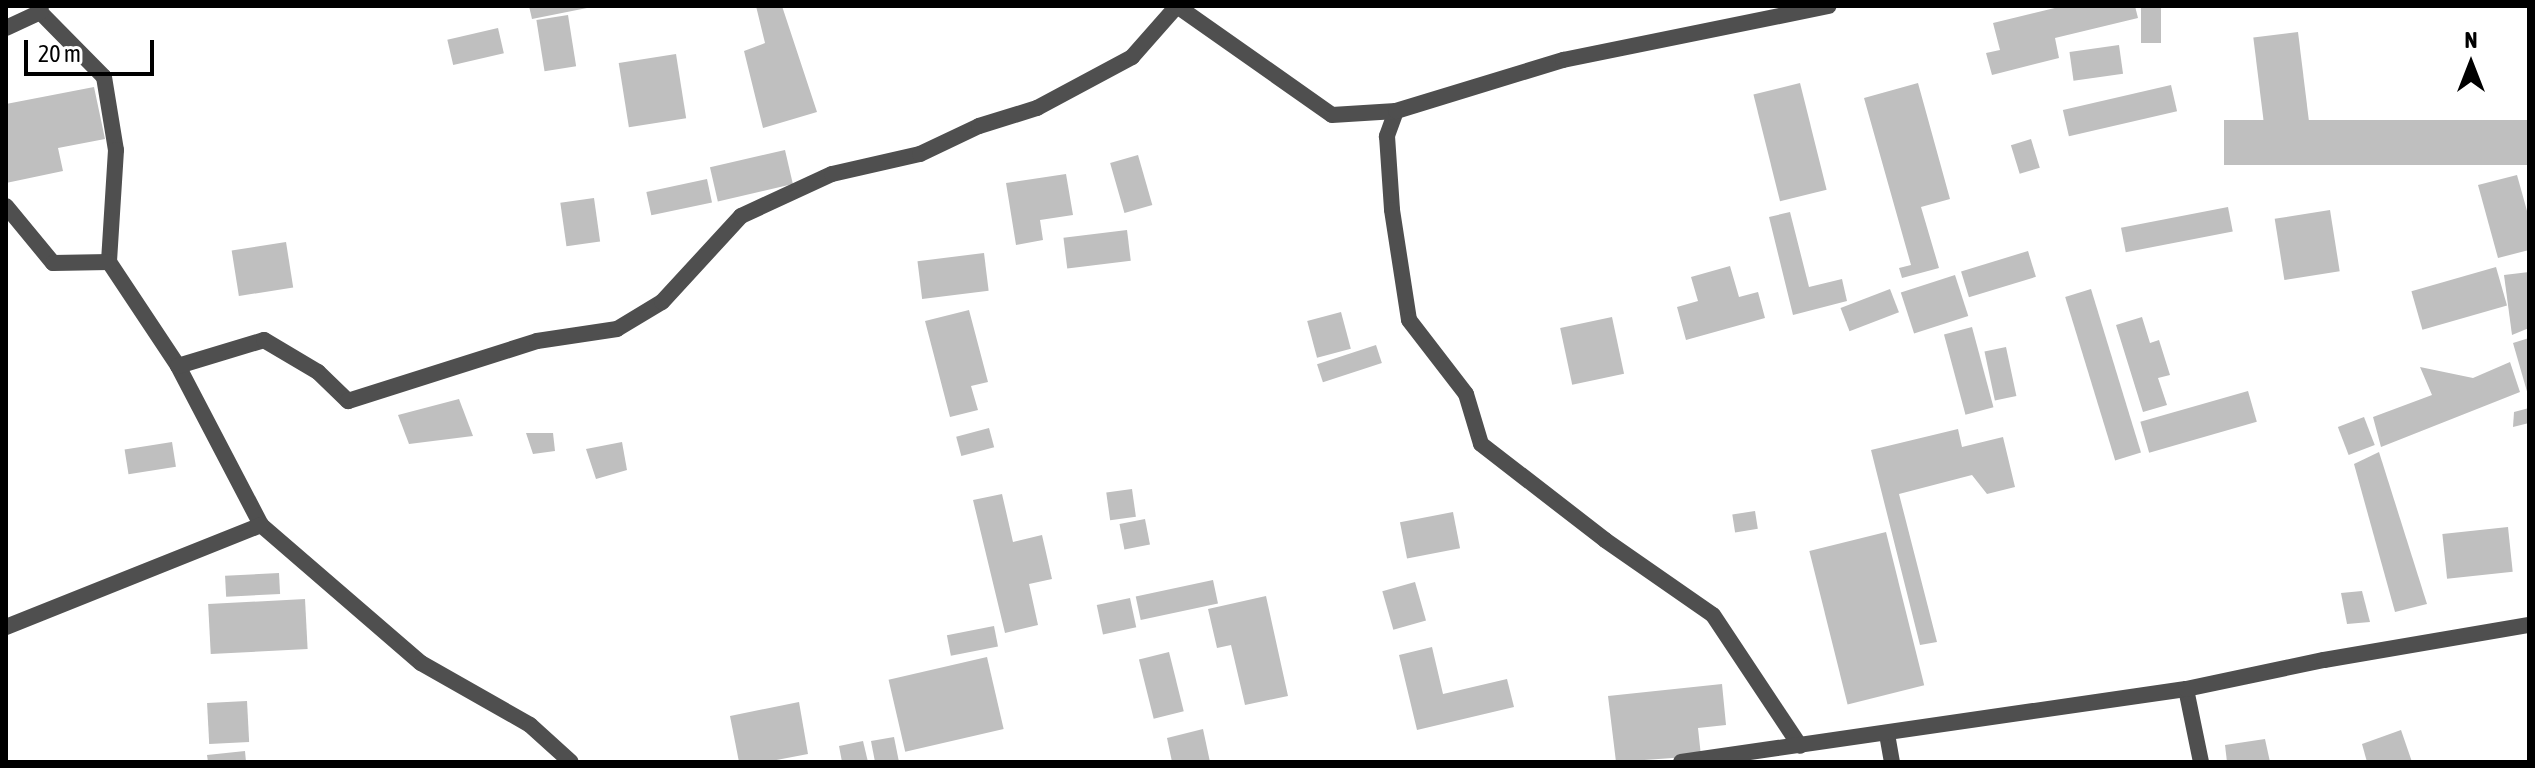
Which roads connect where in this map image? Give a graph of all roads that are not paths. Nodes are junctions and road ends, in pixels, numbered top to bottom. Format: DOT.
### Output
graph roads {
  1 [pos="1177,6"];
  2 [pos="1829,6"];
  3 [pos="40,9"];
  4 [pos="6,28"];
  5 [pos="1396,111"];
  6 [pos="6,206"];
  7 [pos="109,262"];
  8 [pos="178,366"];
  9 [pos="261,525"];
  10 [pos="2529,625"];
  11 [pos="6,627"];
  12 [pos="2186,689"];
  13 [pos="1887,734"];
  14 [pos="1800,746"];
  15 [pos="571,762"];
  16 [pos="1681,762"];
  17 [pos="1892,762"];
  18 [pos="2201,762"];
  1 -- 5 [label="street"];
  1 -- 8 [label="street"];
  2 -- 5 [label="street"];
  3 -- 4 [label="street"];
  3 -- 7 [label="street"];
  5 -- 14 [label="street"];
  6 -- 7 [label="street"];
  7 -- 8 [label="street"];
  8 -- 9 [label="street"];
  9 -- 11 [label="street"];
  9 -- 15 [label="street"];
  10 -- 12 [label="street"];
  12 -- 13 [label="street"];
  12 -- 18 [label="street"];
  13 -- 14 [label="street"];
  13 -- 17 [label="street"];
  14 -- 16 [label="street"];
}
